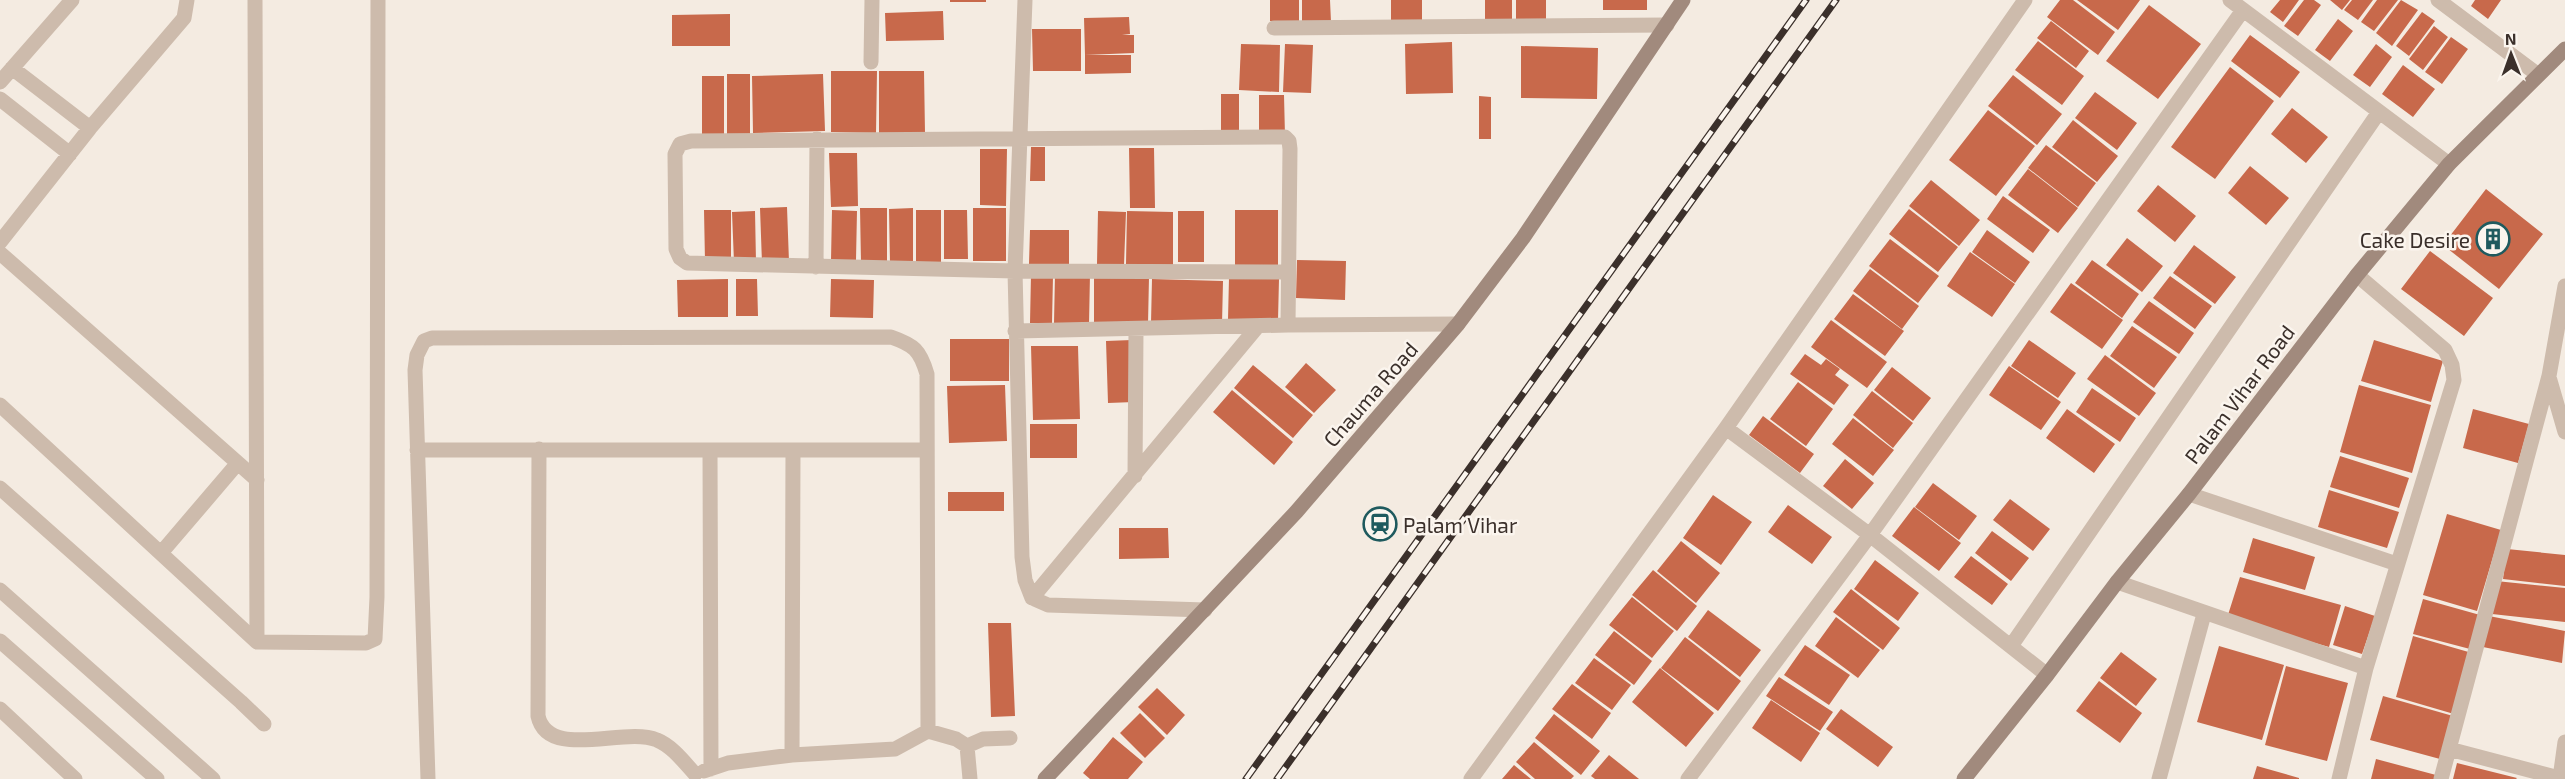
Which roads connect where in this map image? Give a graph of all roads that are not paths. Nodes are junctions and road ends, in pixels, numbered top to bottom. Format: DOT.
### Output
graph roads {
  1 [pos="72,0"];
  2 [pos="187,0"];
  3 [pos="255,0"];
  4 [pos="378,0"];
  5 [pos="872,0"];
  6 [pos="1025,0"];
  7 [pos="1683,0"];
  8 [pos="2025,0"];
  9 [pos="2230,0"];
  10 [pos="2438,0"];
  11 [pos="2243,10"];
  12 [pos="1667,25"];
  13 [pos="1274,28"];
  14 [pos="2565,49"];
  15 [pos="871,62"];
  16 [pos="12,68"];
  17 [pos="2537,75"];
  18 [pos="0,82"];
  19 [pos="0,99"];
  20 [pos="2379,112"];
  21 [pos="90,128"];
  22 [pos="817,139"];
  23 [pos="1019,140"];
  24 [pos="70,154"];
  25 [pos="2449,164"];
  26 [pos="0,242"];
  27 [pos="0,253"];
  28 [pos="816,267"];
  29 [pos="1015,271"];
  30 [pos="1288,272"];
  31 [pos="2356,275"];
  32 [pos="2565,292"];
  33 [pos="1458,324"];
  34 [pos="1288,325"];
  35 [pos="1258,326"];
  36 [pos="1136,330"];
  37 [pos="1015,331"];
  38 [pos="2549,376"];
  39 [pos="0,405"];
  40 [pos="1726,428"];
  41 [pos="2565,432"];
  42 [pos="539,449"];
  43 [pos="417,450"];
  44 [pos="710,450"];
  45 [pos="793,450"];
  46 [pos="927,450"];
  47 [pos="237,464"];
  48 [pos="1135,476"];
  49 [pos="257,480"];
  50 [pos="0,488"];
  51 [pos="2189,494"];
  52 [pos="1870,535"];
  53 [pos="161,553"];
  54 [pos="2397,564"];
  55 [pos="2117,582"];
  56 [pos="0,590"];
  57 [pos="1032,598"];
  58 [pos="1205,610"];
  59 [pos="2204,614"];
  60 [pos="0,641"];
  61 [pos="257,642"];
  62 [pos="2011,646"];
  63 [pos="2367,668"];
  64 [pos="2047,675"];
  65 [pos="0,709"];
  66 [pos="264,724"];
  67 [pos="928,731"];
  68 [pos="1010,738"];
  69 [pos="2565,742"];
  70 [pos="967,746"];
  71 [pos="2449,749"];
  72 [pos="792,755"];
  73 [pos="711,769"];
  74 [pos="694,776"];
  75 [pos="75,779"];
  76 [pos="157,779"];
  77 [pos="213,779"];
  78 [pos="428,779"];
  79 [pos="970,779"];
  80 [pos="1045,779"];
  81 [pos="1472,779"];
  82 [pos="1688,779"];
  83 [pos="1964,779"];
  84 [pos="2159,779"];
  85 [pos="2339,779"];
  86 [pos="2440,779"];
  87 [pos="2562,779"];
  1 -- 16 [label="street"];
  2 -- 21 [label="street"];
  3 -- 49 [label="street"];
  4 -- 61 [label="street"];
  5 -- 15 [label="street"];
  6 -- 23 [label="street"];
  7 -- 12 [label="street, Chauma Road"];
  8 -- 40 [label="street"];
  9 -- 11 [label="street"];
  10 -- 17 [label="street"];
  11 -- 20 [label="street"];
  11 -- 52 [label="street"];
  12 -- 13 [label="street"];
  12 -- 33 [label="street, Chauma Road"];
  14 -- 17 [label="street, Palam Vihar Road"];
  16 -- 18 [label="street"];
  16 -- 21 [label="street"];
  17 -- 25 [label="street, Palam Vihar Road"];
  19 -- 24 [label="street"];
  20 -- 25 [label="street"];
  20 -- 62 [label="street"];
  21 -- 24 [label="street"];
  22 -- 23 [label="street"];
  22 -- 28 [label="street"];
  22 -- 28 [label="street"];
  23 -- 29 [label="street"];
  23 -- 30 [label="street"];
  24 -- 26 [label="street"];
  25 -- 31 [label="street, Palam Vihar Road"];
  27 -- 47 [label="street"];
  28 -- 29 [label="street"];
  29 -- 30 [label="street"];
  29 -- 37 [label="street"];
  30 -- 34 [label="street"];
  31 -- 51 [label="street, Palam Vihar Road"];
  31 -- 54 [label="street"];
  32 -- 38 [label="street"];
  33 -- 34 [label="street"];
  33 -- 58 [label="street, Chauma Road"];
  34 -- 35 [label="street"];
  35 -- 36 [label="street"];
  35 -- 48 [label="street"];
  36 -- 37 [label="street"];
  36 -- 48 [label="street"];
  37 -- 57 [label="street"];
  38 -- 41 [label="street"];
  38 -- 71 [label="street"];
  39 -- 53 [label="street"];
  40 -- 52 [label="street"];
  40 -- 81 [label="street"];
  42 -- 43 [label="street"];
  42 -- 44 [label="street"];
  42 -- 74 [label="street"];
  43 -- 46 [label="street"];
  43 -- 78 [label="street"];
  44 -- 45 [label="street"];
  44 -- 73 [label="street"];
  45 -- 46 [label="street"];
  45 -- 72 [label="street"];
  46 -- 67 [label="street"];
  47 -- 49 [label="street"];
  47 -- 53 [label="street"];
  48 -- 57 [label="street"];
  49 -- 61 [label="street"];
  50 -- 66 [label="street"];
  51 -- 54 [label="street"];
  51 -- 55 [label="street, Palam Vihar Road"];
  52 -- 62 [label="street"];
  52 -- 82 [label="street"];
  53 -- 61 [label="street"];
  54 -- 63 [label="street"];
  55 -- 59 [label="street"];
  55 -- 64 [label="street, Palam Vihar Road"];
  56 -- 77 [label="street"];
  57 -- 58 [label="street"];
  58 -- 80 [label="street, Chauma Road"];
  59 -- 63 [label="street"];
  59 -- 84 [label="street"];
  60 -- 76 [label="street"];
  62 -- 64 [label="street"];
  63 -- 85 [label="street"];
  64 -- 83 [label="street, Palam Vihar Road"];
  65 -- 75 [label="street"];
  67 -- 70 [label="street"];
  67 -- 72 [label="street"];
  68 -- 70 [label="street"];
  69 -- 87 [label="street"];
  70 -- 79 [label="street"];
  71 -- 86 [label="street"];
  71 -- 87 [label="street"];
  72 -- 73 [label="street"];
  73 -- 74 [label="street"];
}
